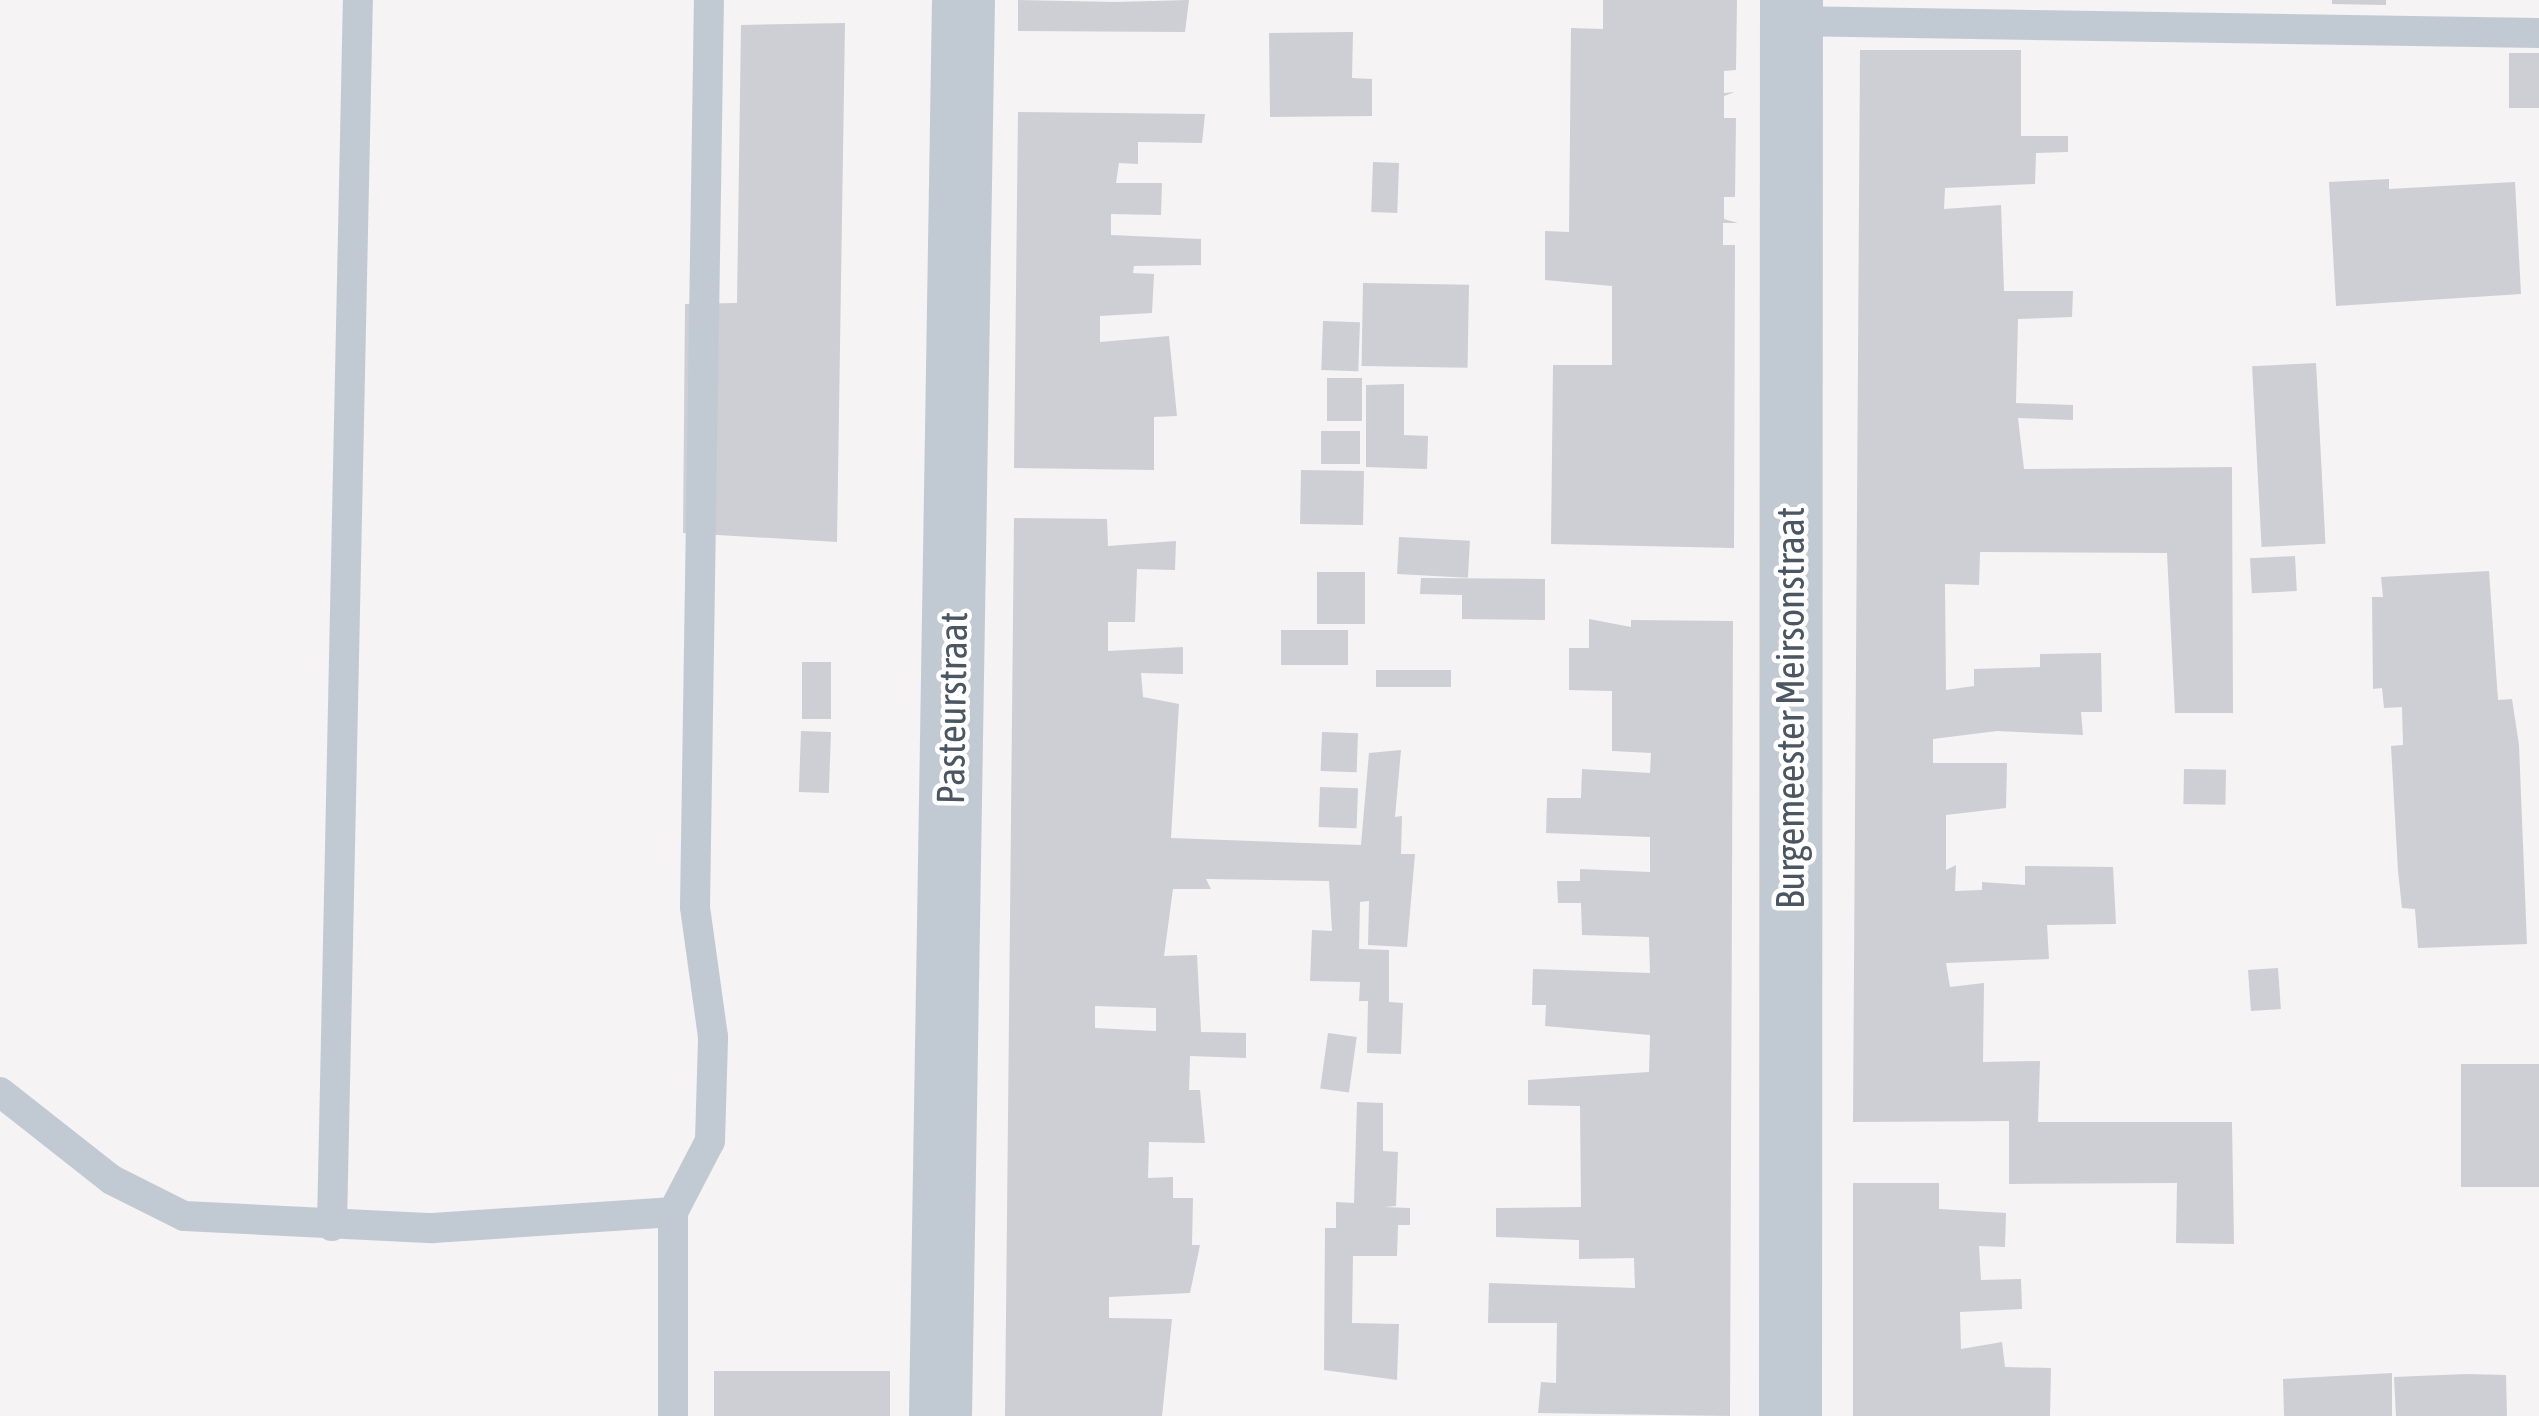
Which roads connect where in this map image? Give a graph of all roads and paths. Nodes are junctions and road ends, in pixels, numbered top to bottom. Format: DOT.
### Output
graph roads {
  1 [pos="358,0"];
  2 [pos="710,0"];
  3 [pos="963,0"];
  4 [pos="1791,10"];
  5 [pos="2539,33"];
  6 [pos="0,1092"];
  7 [pos="673,1212"];
  8 [pos="332,1226"];
  9 [pos="673,1416"];
  10 [pos="940,1416"];
  11 [pos="1790,1416"];
  1 -- 8 [label="lane"];
  2 -- 7 [label="lane"];
  3 -- 10 [label="street, Pasteurstraat"];
  4 -- 5 [label="lane"];
  4 -- 11 [label="street, Burgemeester Meirsonstraat"];
  6 -- 8 [label="lane"];
  7 -- 8 [label="lane"];
  7 -- 9 [label="lane"];
}
